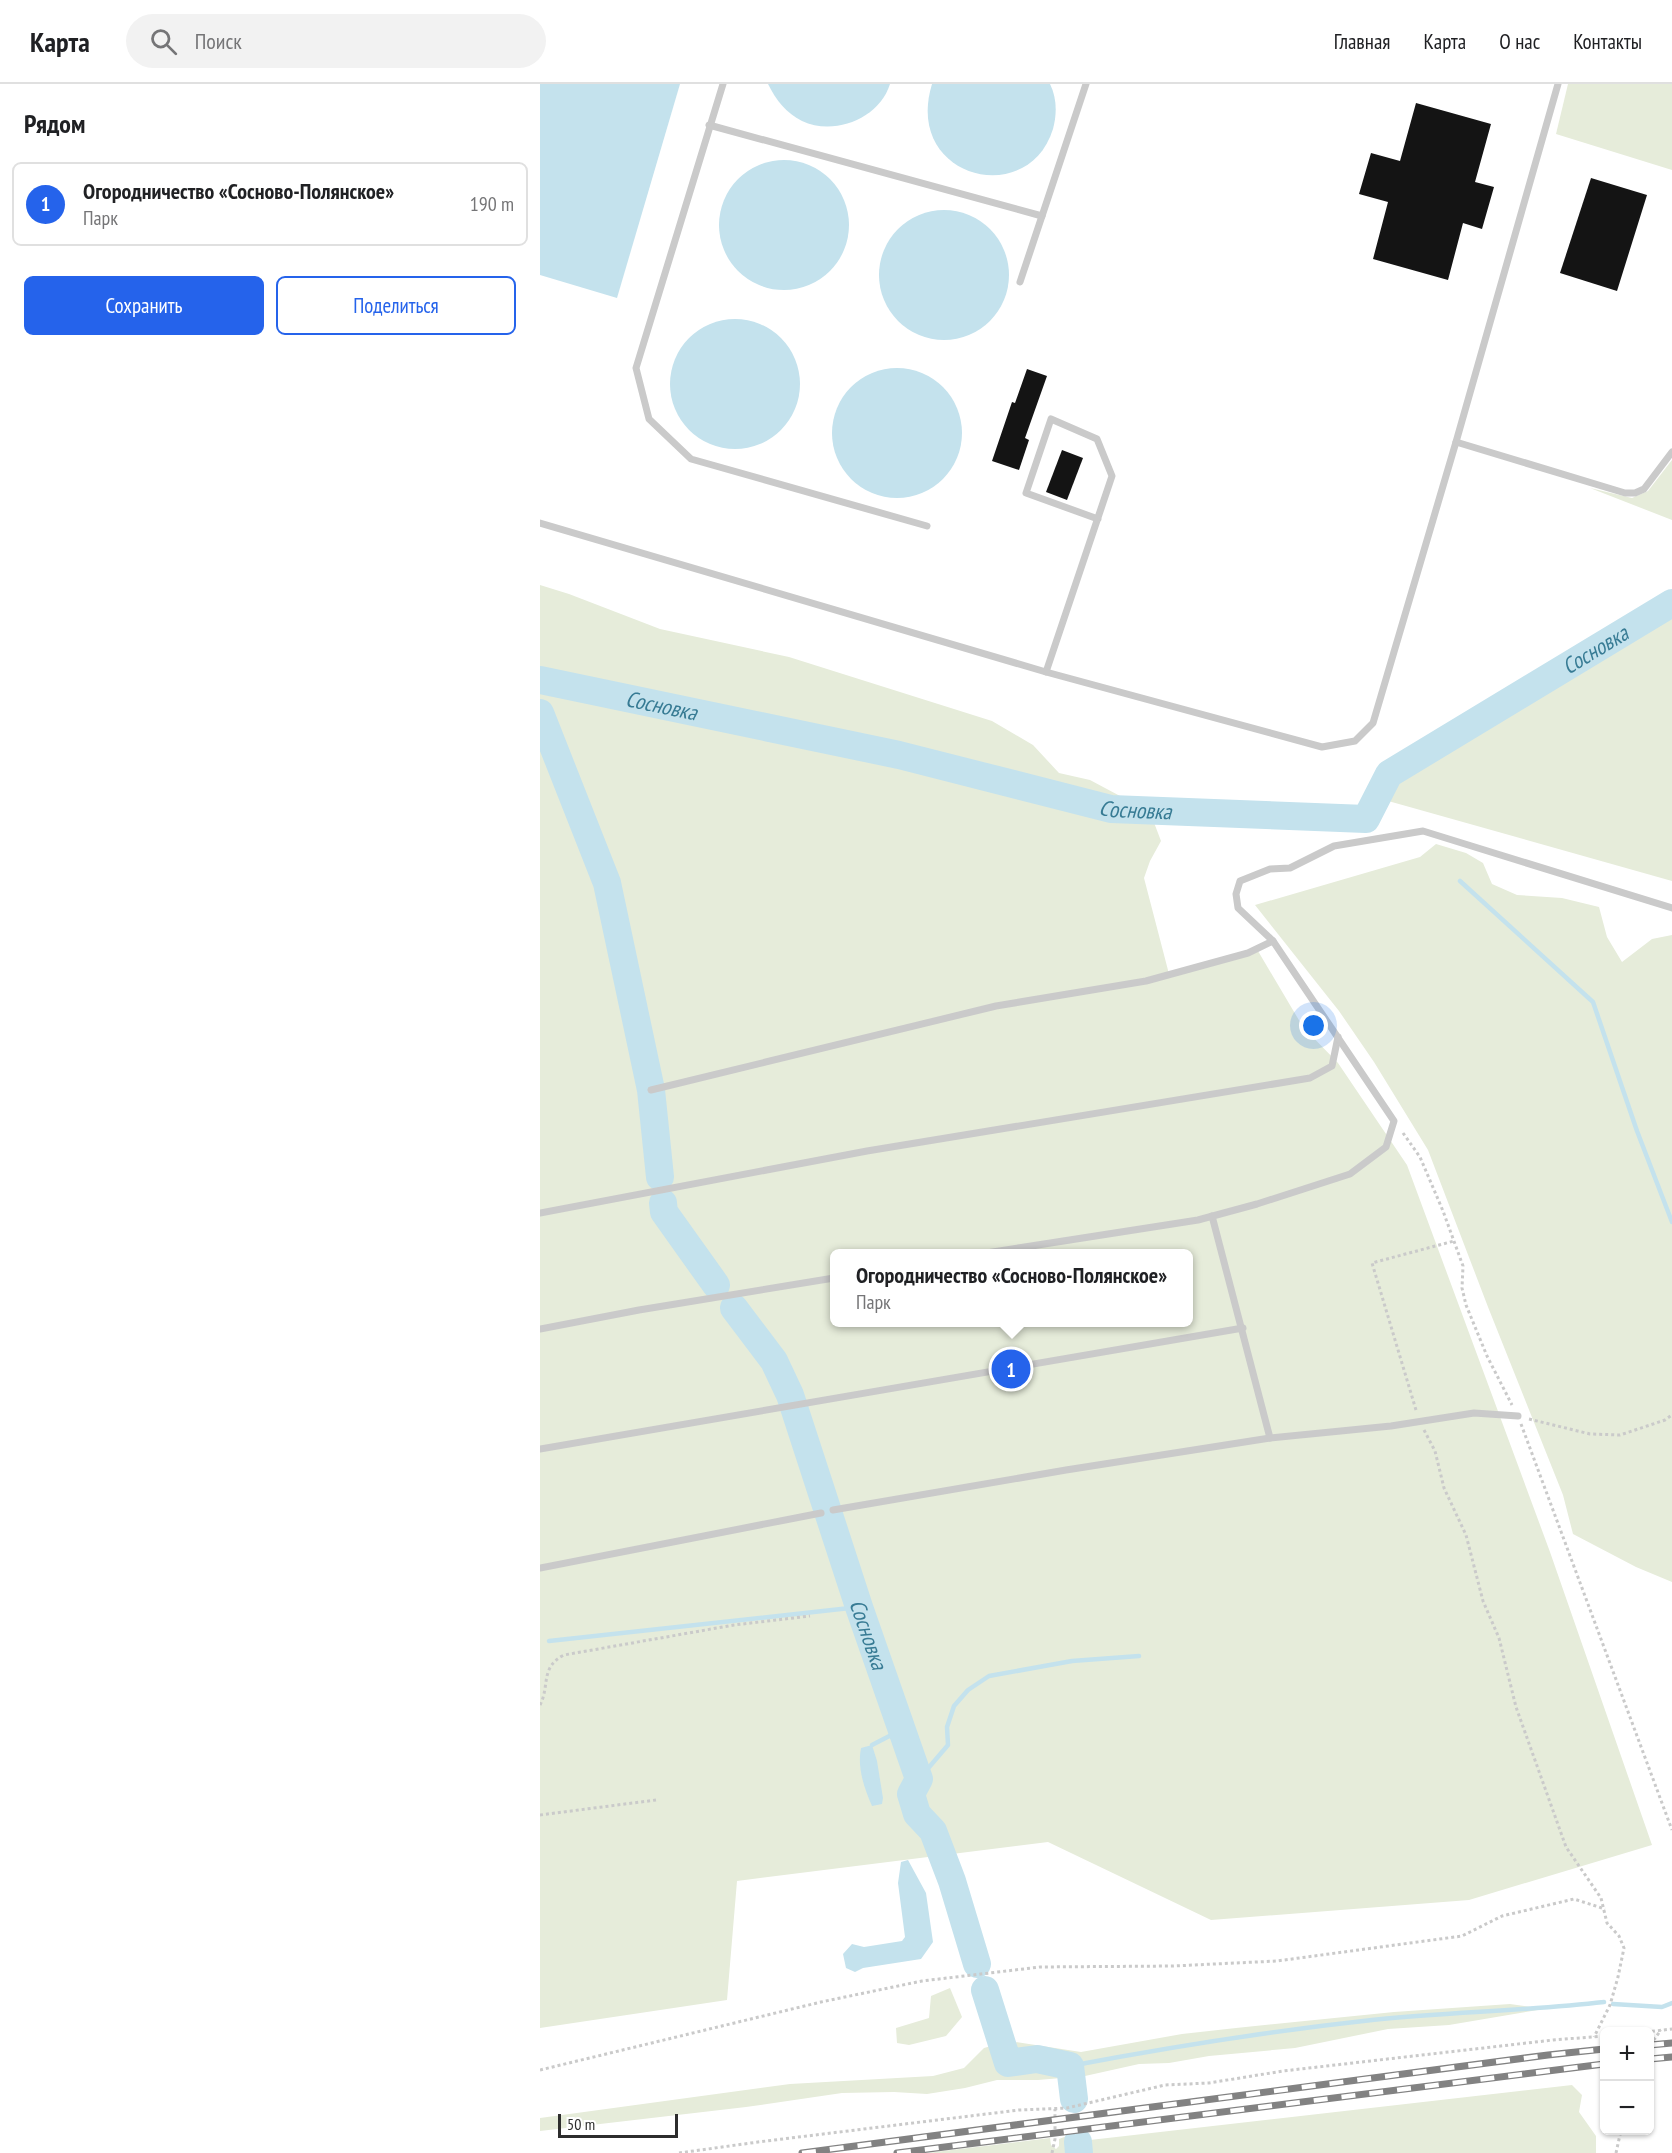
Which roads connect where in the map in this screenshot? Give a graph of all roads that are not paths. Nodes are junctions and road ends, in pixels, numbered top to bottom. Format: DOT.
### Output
graph roads {
  1 [pos="723,84"];
  2 [pos="1086,84"];
  3 [pos="1558,84"];
  4 [pos="709,125"];
  5 [pos="1042,216"];
  6 [pos="1020,282"];
  7 [pos="1456,442"];
  8 [pos="1672,452"];
  9 [pos="1098,519"];
  10 [pos="540,523"];
  11 [pos="927,526"];
  12 [pos="1046,672"];
  13 [pos="1672,908"];
  14 [pos="1273,941"];
  15 [pos="1338,1037"];
  16 [pos="651,1090"];
  17 [pos="540,1213"];
  18 [pos="1212,1216"];
  19 [pos="1011,1249"];
  20 [pos="830,1279"];
  21 [pos="1243,1328"];
  22 [pos="540,1329"];
  23 [pos="1518,1416"];
  24 [pos="1270,1438"];
  25 [pos="540,1449"];
  26 [pos="833,1510"];
  27 [pos="821,1513"];
  28 [pos="540,1568"];
  1 -- 4 [label="lane"];
  2 -- 5 [label="lane"];
  3 -- 7 [label="lane"];
  4 -- 5 [label="lane"];
  4 -- 11 [label="lane"];
  5 -- 6 [label="lane"];
  7 -- 8 [label="lane"];
  7 -- 12 [label="lane"];
  9 -- 9 [label="lane"];
  9 -- 12 [label="lane"];
  10 -- 12 [label="lane"];
  13 -- 14 [label="lane"];
  14 -- 15 [label="lane"];
  14 -- 16 [label="lane"];
  15 -- 17 [label="lane"];
  15 -- 18 [label="lane"];
  18 -- 19 [label="lane"];
  18 -- 21 [label="lane"];
  20 -- 22 [label="lane"];
  21 -- 24 [label="lane"];
  21 -- 25 [label="lane"];
  23 -- 24 [label="lane"];
  24 -- 26 [label="lane"];
  27 -- 28 [label="lane"];
}
